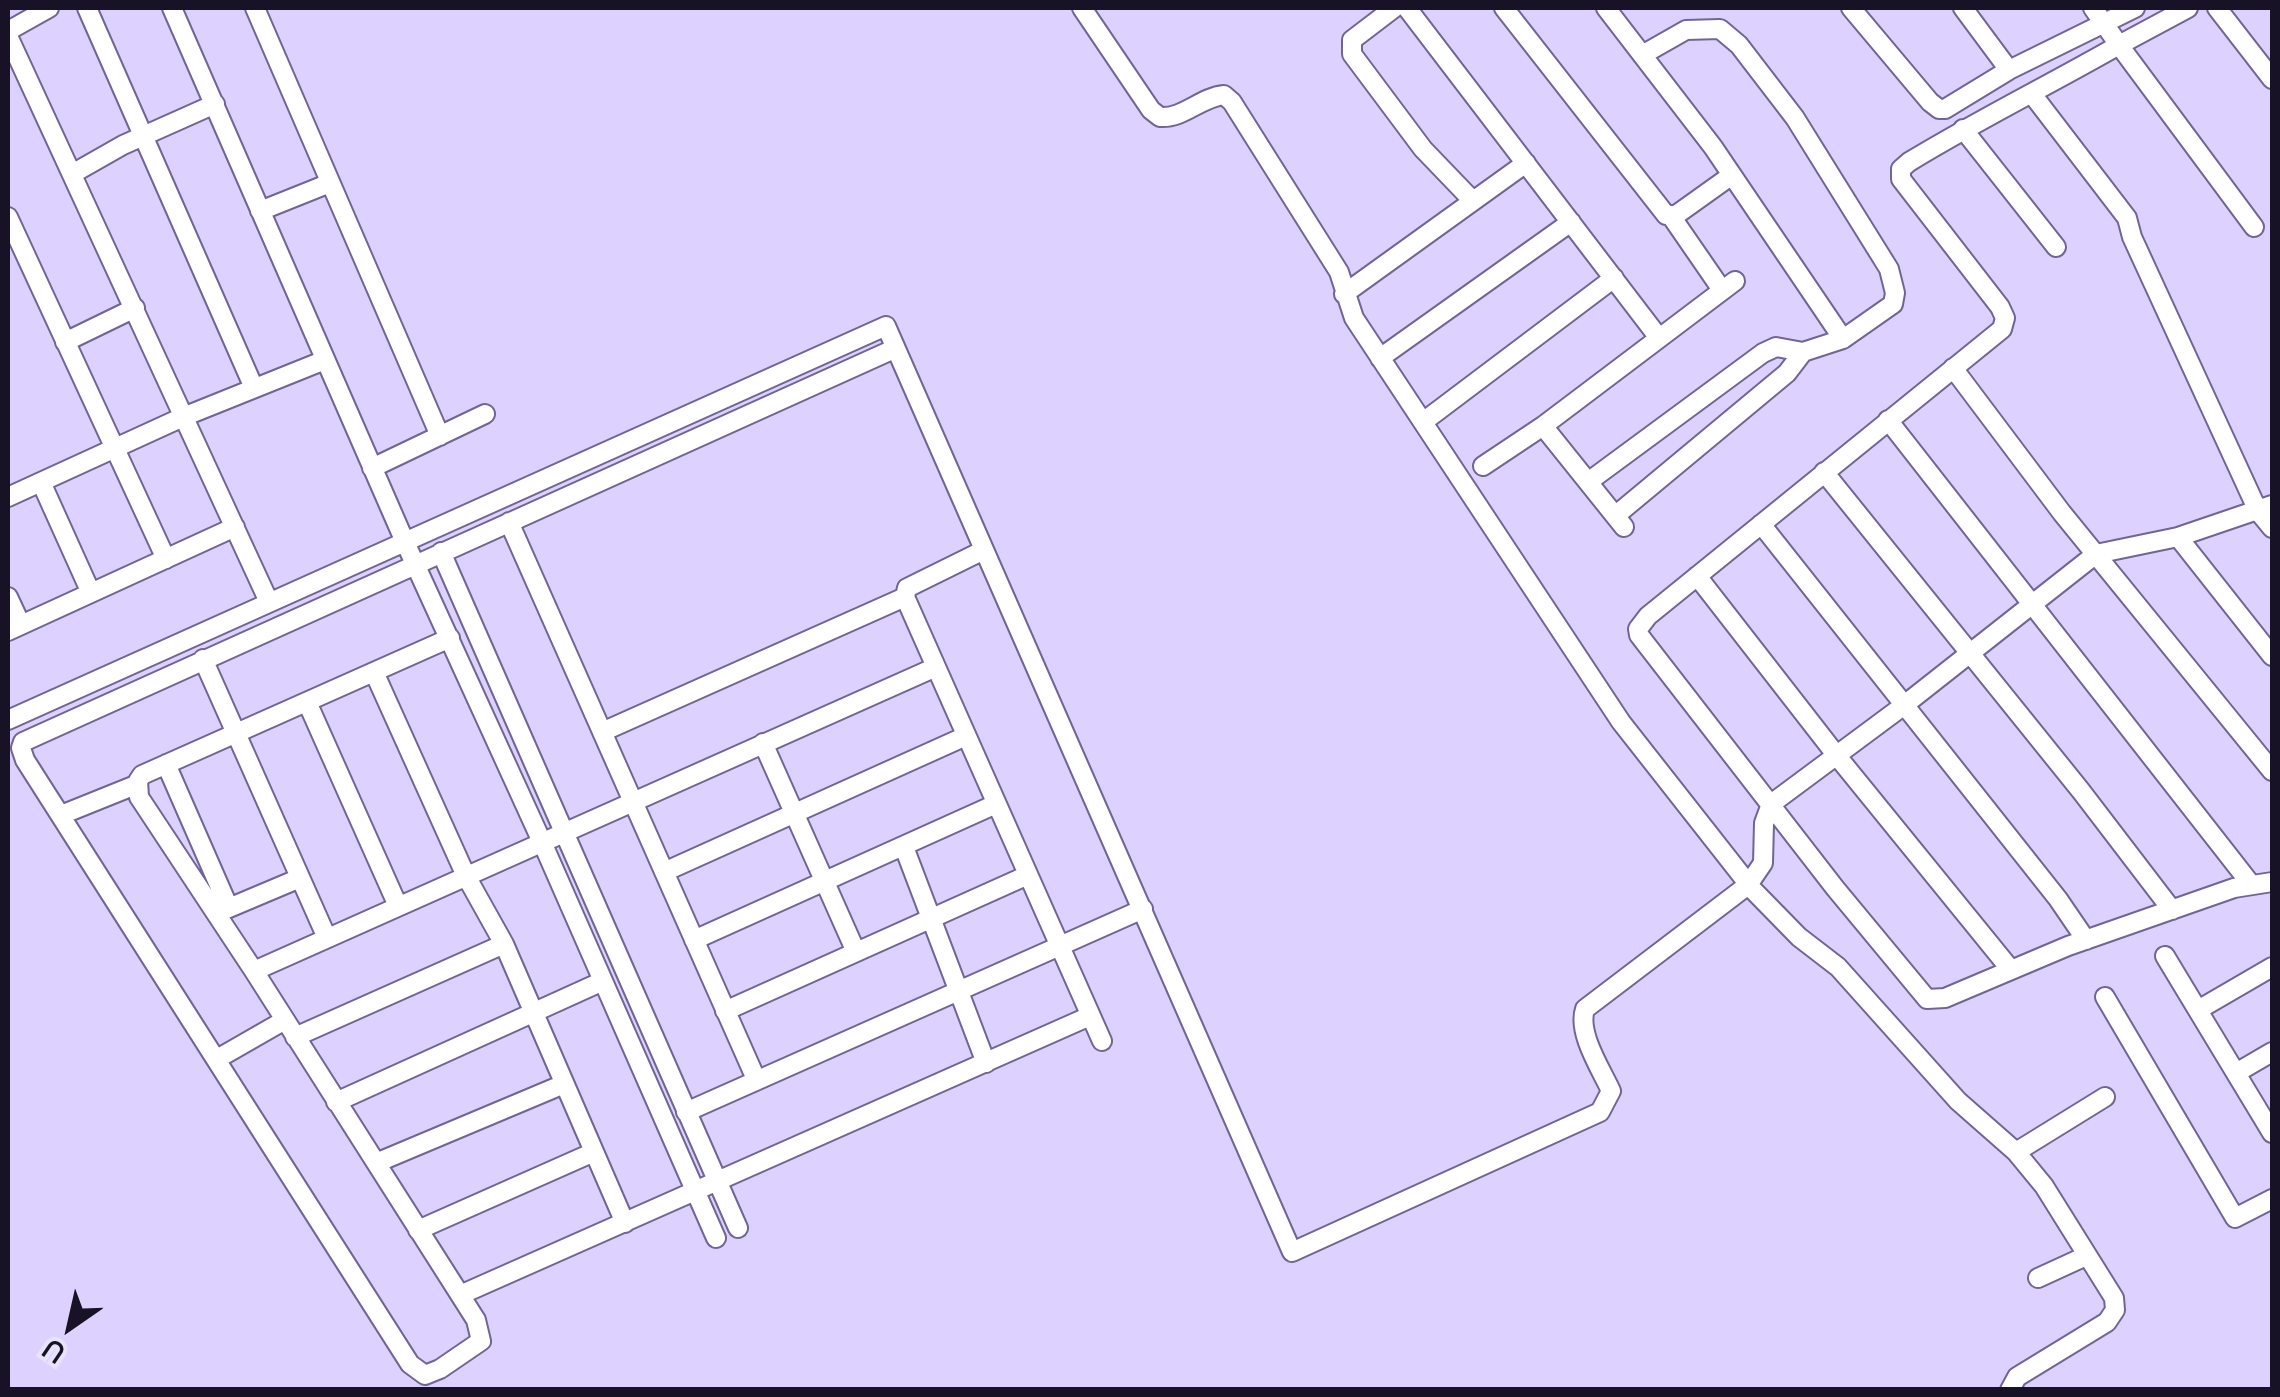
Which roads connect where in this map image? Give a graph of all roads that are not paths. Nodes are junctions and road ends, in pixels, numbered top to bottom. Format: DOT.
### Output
graph roads {
  1 [pos="49,8"];
  2 [pos="87,8"];
  3 [pos="172,8"];
  4 [pos="255,8"];
  5 [pos="1082,8"];
  6 [pos="1394,8"];
  7 [pos="1407,8"];
  8 [pos="1504,8"];
  9 [pos="1606,8"];
  10 [pos="1851,8"];
  11 [pos="1963,8"];
  12 [pos="2093,8"];
  13 [pos="2135,8"];
  14 [pos="2188,8"];
  15 [pos="2217,8"];
  16 [pos="2106,24"];
  17 [pos="8,34"];
  18 [pos="2120,45"];
  19 [pos="1642,54"];
  20 [pos="2009,70"];
  21 [pos="2272,78"];
  22 [pos="2032,94"];
  23 [pos="215,104"];
  24 [pos="1964,129"];
  25 [pos="144,136"];
  26 [pos="1526,163"];
  27 [pos="72,174"];
  28 [pos="1732,175"];
  29 [pos="330,183"];
  30 [pos="1473,201"];
  31 [pos="260,211"];
  32 [pos="1671,216"];
  33 [pos="8,217"];
  34 [pos="1571,222"];
  35 [pos="2254,228"];
  36 [pos="2056,247"];
  37 [pos="1614,278"];
  38 [pos="1344,294"];
  39 [pos="135,308"];
  40 [pos="1659,338"];
  41 [pos="1843,339"];
  42 [pos="66,342"];
  43 [pos="894,349"];
  44 [pos="1803,352"];
  45 [pos="1380,358"];
  46 [pos="324,360"];
  47 [pos="1952,368"];
  48 [pos="254,388"];
  49 [pos="485,414"];
  50 [pos="184,417"];
  51 [pos="1888,420"];
  52 [pos="1424,422"];
  53 [pos="1543,426"];
  54 [pos="440,436"];
  55 [pos="115,450"];
  56 [pos="1483,466"];
  57 [pos="372,468"];
  58 [pos="1824,472"];
  59 [pos="41,482"];
  60 [pos="1588,482"];
  61 [pos="8,497"];
  62 [pos="2265,508"];
  63 [pos="509,522"];
  64 [pos="1760,524"];
  65 [pos="235,528"];
  66 [pos="2272,528"];
  67 [pos="2178,537"];
  68 [pos="405,542"];
  69 [pos="984,550"];
  70 [pos="441,552"];
  71 [pos="2096,554"];
  72 [pos="166,559"];
  73 [pos="416,564"];
  74 [pos="1697,576"];
  75 [pos="91,593"];
  76 [pos="8,597"];
  77 [pos="905,597"];
  78 [pos="270,602"];
  79 [pos="2032,603"];
  80 [pos="14,628"];
  81 [pos="450,638"];
  82 [pos="1970,654"];
  83 [pos="2272,656"];
  84 [pos="203,660"];
  85 [pos="936,667"];
  86 [pos="374,672"];
  87 [pos="307,702"];
  88 [pos="1903,706"];
  89 [pos="8,720"];
  90 [pos="602,732"];
  91 [pos="236,733"];
  92 [pos="966,736"];
  93 [pos="763,744"];
  94 [pos="1837,756"];
  95 [pos="166,764"];
  96 [pos="2272,770"];
  97 [pos="138,784"];
  98 [pos="633,801"];
  99 [pos="996,804"];
  100 [pos="1771,804"];
  101 [pos="792,814"];
  102 [pos="60,815"];
  103 [pos="565,831"];
  104 [pos="542,842"];
  105 [pos="904,847"];
  106 [pos="664,872"];
  107 [pos="1028,875"];
  108 [pos="466,876"];
  109 [pos="300,878"];
  110 [pos="823,882"];
  111 [pos="2272,882"];
  112 [pos="2250,883"];
  113 [pos="1748,885"];
  114 [pos="398,906"];
  115 [pos="1143,908"];
  116 [pos="2172,910"];
  117 [pos="222,911"];
  118 [pos="931,918"];
  119 [pos="327,938"];
  120 [pos="694,940"];
  121 [pos="2086,940"];
  122 [pos="504,944"];
  123 [pos="1059,946"];
  124 [pos="856,952"];
  125 [pos="2165,956"];
  126 [pos="2272,967"];
  127 [pos="254,970"];
  128 [pos="2011,970"];
  129 [pos="603,981"];
  130 [pos="958,990"];
  131 [pos="2105,997"];
  132 [pos="532,1010"];
  133 [pos="725,1010"];
  134 [pos="2198,1010"];
  135 [pos="1090,1016"];
  136 [pos="284,1020"];
  137 [pos="295,1037"];
  138 [pos="1102,1041"];
  139 [pos="2272,1052"];
  140 [pos="217,1059"];
  141 [pos="986,1062"];
  142 [pos="2236,1074"];
  143 [pos="756,1079"];
  144 [pos="564,1084"];
  145 [pos="2104,1097"];
  146 [pos="336,1102"];
  147 [pos="686,1112"];
  148 [pos="2272,1133"];
  149 [pos="594,1152"];
  150 [pos="2016,1152"];
  151 [pos="376,1163"];
  152 [pos="717,1183"];
  153 [pos="695,1192"];
  154 [pos="2272,1199"];
  155 [pos="625,1223"];
  156 [pos="738,1228"];
  157 [pos="418,1230"];
  158 [pos="716,1238"];
  159 [pos="2086,1256"];
  160 [pos="2038,1278"];
  161 [pos="460,1295"];
  162 [pos="2010,1390"];
  1 -- 17 [label="street"];
  2 -- 25 [label="street"];
  3 -- 23 [label="street"];
  4 -- 29 [label="street"];
  5 -- 38 [label="street"];
  6 -- 30 [label="street"];
  7 -- 26 [label="street"];
  8 -- 32 [label="street"];
  9 -- 19 [label="street"];
  10 -- 20 [label="street"];
  11 -- 20 [label="street"];
  12 -- 16 [label="street"];
  13 -- 16 [label="street"];
  14 -- 18 [label="street"];
  15 -- 21 [label="street"];
  16 -- 18 [label="street"];
  16 -- 20 [label="street"];
  17 -- 27 [label="street"];
  18 -- 22 [label="street"];
  18 -- 35 [label="street"];
  19 -- 28 [label="street"];
  19 -- 41 [label="street"];
  22 -- 24 [label="street"];
  22 -- 62 [label="street"];
  23 -- 25 [label="street"];
  23 -- 31 [label="street"];
  24 -- 36 [label="street"];
  24 -- 47 [label="street"];
  25 -- 27 [label="street"];
  25 -- 48 [label="street"];
  26 -- 30 [label="street"];
  26 -- 34 [label="street"];
  27 -- 39 [label="street"];
  28 -- 32 [label="street"];
  28 -- 41 [label="street"];
  29 -- 31 [label="street"];
  29 -- 54 [label="street"];
  30 -- 38 [label="street"];
  31 -- 46 [label="street"];
  32 -- 40 [label="street"];
  33 -- 42 [label="street"];
  34 -- 37 [label="street"];
  34 -- 45 [label="street"];
  37 -- 40 [label="street"];
  37 -- 52 [label="street"];
  38 -- 45 [label="street"];
  39 -- 42 [label="street"];
  39 -- 50 [label="street"];
  40 -- 53 [label="street"];
  41 -- 44 [label="street"];
  42 -- 55 [label="street"];
  43 -- 63 [label="street"];
  43 -- 68 [label="street"];
  43 -- 69 [label="street"];
  44 -- 60 [label="street"];
  44 -- 60 [label="street"];
  45 -- 52 [label="street"];
  46 -- 48 [label="street"];
  46 -- 57 [label="street"];
  47 -- 51 [label="street"];
  47 -- 71 [label="street"];
  48 -- 50 [label="street"];
  49 -- 54 [label="street"];
  50 -- 55 [label="street"];
  50 -- 65 [label="street"];
  51 -- 58 [label="street"];
  51 -- 79 [label="street"];
  52 -- 113 [label="street"];
  53 -- 56 [label="street"];
  53 -- 60 [label="street"];
  54 -- 57 [label="street"];
  55 -- 59 [label="street"];
  55 -- 72 [label="street"];
  57 -- 68 [label="street"];
  58 -- 64 [label="street"];
  58 -- 82 [label="street"];
  59 -- 61 [label="street"];
  59 -- 75 [label="street"];
  62 -- 66 [label="street"];
  62 -- 67 [label="street"];
  63 -- 70 [label="street"];
  63 -- 90 [label="street"];
  64 -- 74 [label="street"];
  64 -- 88 [label="street"];
  65 -- 72 [label="street"];
  65 -- 78 [label="street"];
  67 -- 71 [label="street"];
  67 -- 83 [label="street"];
  68 -- 73 [label="street"];
  68 -- 78 [label="street"];
  69 -- 77 [label="street"];
  69 -- 115 [label="street"];
  70 -- 73 [label="street"];
  70 -- 103 [label="street"];
  71 -- 79 [label="street"];
  71 -- 96 [label="street"];
  72 -- 75 [label="street"];
  73 -- 81 [label="street"];
  73 -- 84 [label="street"];
  74 -- 94 [label="street"];
  74 -- 100 [label="street"];
  75 -- 80 [label="street"];
  76 -- 80 [label="street"];
  77 -- 85 [label="street"];
  77 -- 90 [label="street"];
  78 -- 89 [label="street"];
  79 -- 82 [label="street"];
  79 -- 112 [label="street"];
  81 -- 86 [label="street"];
  81 -- 104 [label="street"];
  82 -- 88 [label="street"];
  82 -- 116 [label="street"];
  84 -- 91 [label="street"];
  84 -- 102 [label="street"];
  85 -- 92 [label="street"];
  85 -- 93 [label="street"];
  86 -- 87 [label="street"];
  86 -- 108 [label="street"];
  87 -- 91 [label="street"];
  87 -- 114 [label="street"];
  88 -- 94 [label="street"];
  88 -- 121 [label="street"];
  90 -- 98 [label="street"];
  91 -- 95 [label="street"];
  91 -- 109 [label="street"];
  92 -- 99 [label="street"];
  92 -- 101 [label="street"];
  93 -- 98 [label="street"];
  93 -- 101 [label="street"];
  94 -- 100 [label="street"];
  94 -- 128 [label="street"];
  95 -- 97 [label="street"];
  95 -- 117 [label="street"];
  97 -- 102 [label="street"];
  97 -- 117 [label="street"];
  98 -- 103 [label="street"];
  98 -- 106 [label="street"];
  99 -- 105 [label="street"];
  99 -- 107 [label="street"];
  100 -- 113 [label="street"];
  100 -- 128 [label="street"];
  101 -- 106 [label="street"];
  101 -- 110 [label="street"];
  102 -- 140 [label="street"];
  103 -- 104 [label="street"];
  103 -- 147 [label="street"];
  104 -- 108 [label="street"];
  104 -- 129 [label="street"];
  105 -- 110 [label="street"];
  105 -- 118 [label="street"];
  106 -- 120 [label="street"];
  107 -- 118 [label="street"];
  107 -- 123 [label="street"];
  108 -- 114 [label="street"];
  108 -- 122 [label="street"];
  109 -- 117 [label="street"];
  109 -- 119 [label="street"];
  110 -- 120 [label="street"];
  110 -- 124 [label="street"];
  111 -- 112 [label="street"];
  112 -- 116 [label="street"];
  113 -- 115 [label="street"];
  113 -- 150 [label="street"];
  114 -- 119 [label="street"];
  115 -- 123 [label="street"];
  116 -- 121 [label="street"];
  117 -- 127 [label="street"];
  118 -- 124 [label="street"];
  118 -- 130 [label="street"];
  119 -- 127 [label="street"];
  120 -- 133 [label="street"];
  121 -- 128 [label="street"];
  122 -- 132 [label="street"];
  122 -- 137 [label="street"];
  123 -- 130 [label="street"];
  123 -- 135 [label="street"];
  124 -- 133 [label="street"];
  125 -- 134 [label="street"];
  126 -- 134 [label="street"];
  127 -- 136 [label="street"];
  129 -- 132 [label="street"];
  129 -- 153 [label="street"];
  130 -- 141 [label="street"];
  130 -- 143 [label="street"];
  131 -- 154 [label="street"];
  132 -- 144 [label="street"];
  132 -- 146 [label="street"];
  133 -- 143 [label="street"];
  134 -- 142 [label="street"];
  135 -- 138 [label="street"];
  135 -- 141 [label="street"];
  136 -- 137 [label="street"];
  136 -- 140 [label="street"];
  137 -- 146 [label="street"];
  139 -- 142 [label="street"];
  140 -- 161 [label="street"];
  141 -- 152 [label="street"];
  142 -- 148 [label="street"];
  143 -- 147 [label="street"];
  144 -- 149 [label="street"];
  144 -- 151 [label="street"];
  145 -- 150 [label="street"];
  146 -- 151 [label="street"];
  147 -- 152 [label="street"];
  149 -- 155 [label="street"];
  149 -- 157 [label="street"];
  150 -- 159 [label="street"];
  151 -- 157 [label="street"];
  152 -- 153 [label="street"];
  152 -- 156 [label="street"];
  153 -- 155 [label="street"];
  153 -- 158 [label="street"];
  155 -- 161 [label="street"];
  157 -- 161 [label="street"];
  159 -- 160 [label="street"];
  159 -- 162 [label="street"];
}
